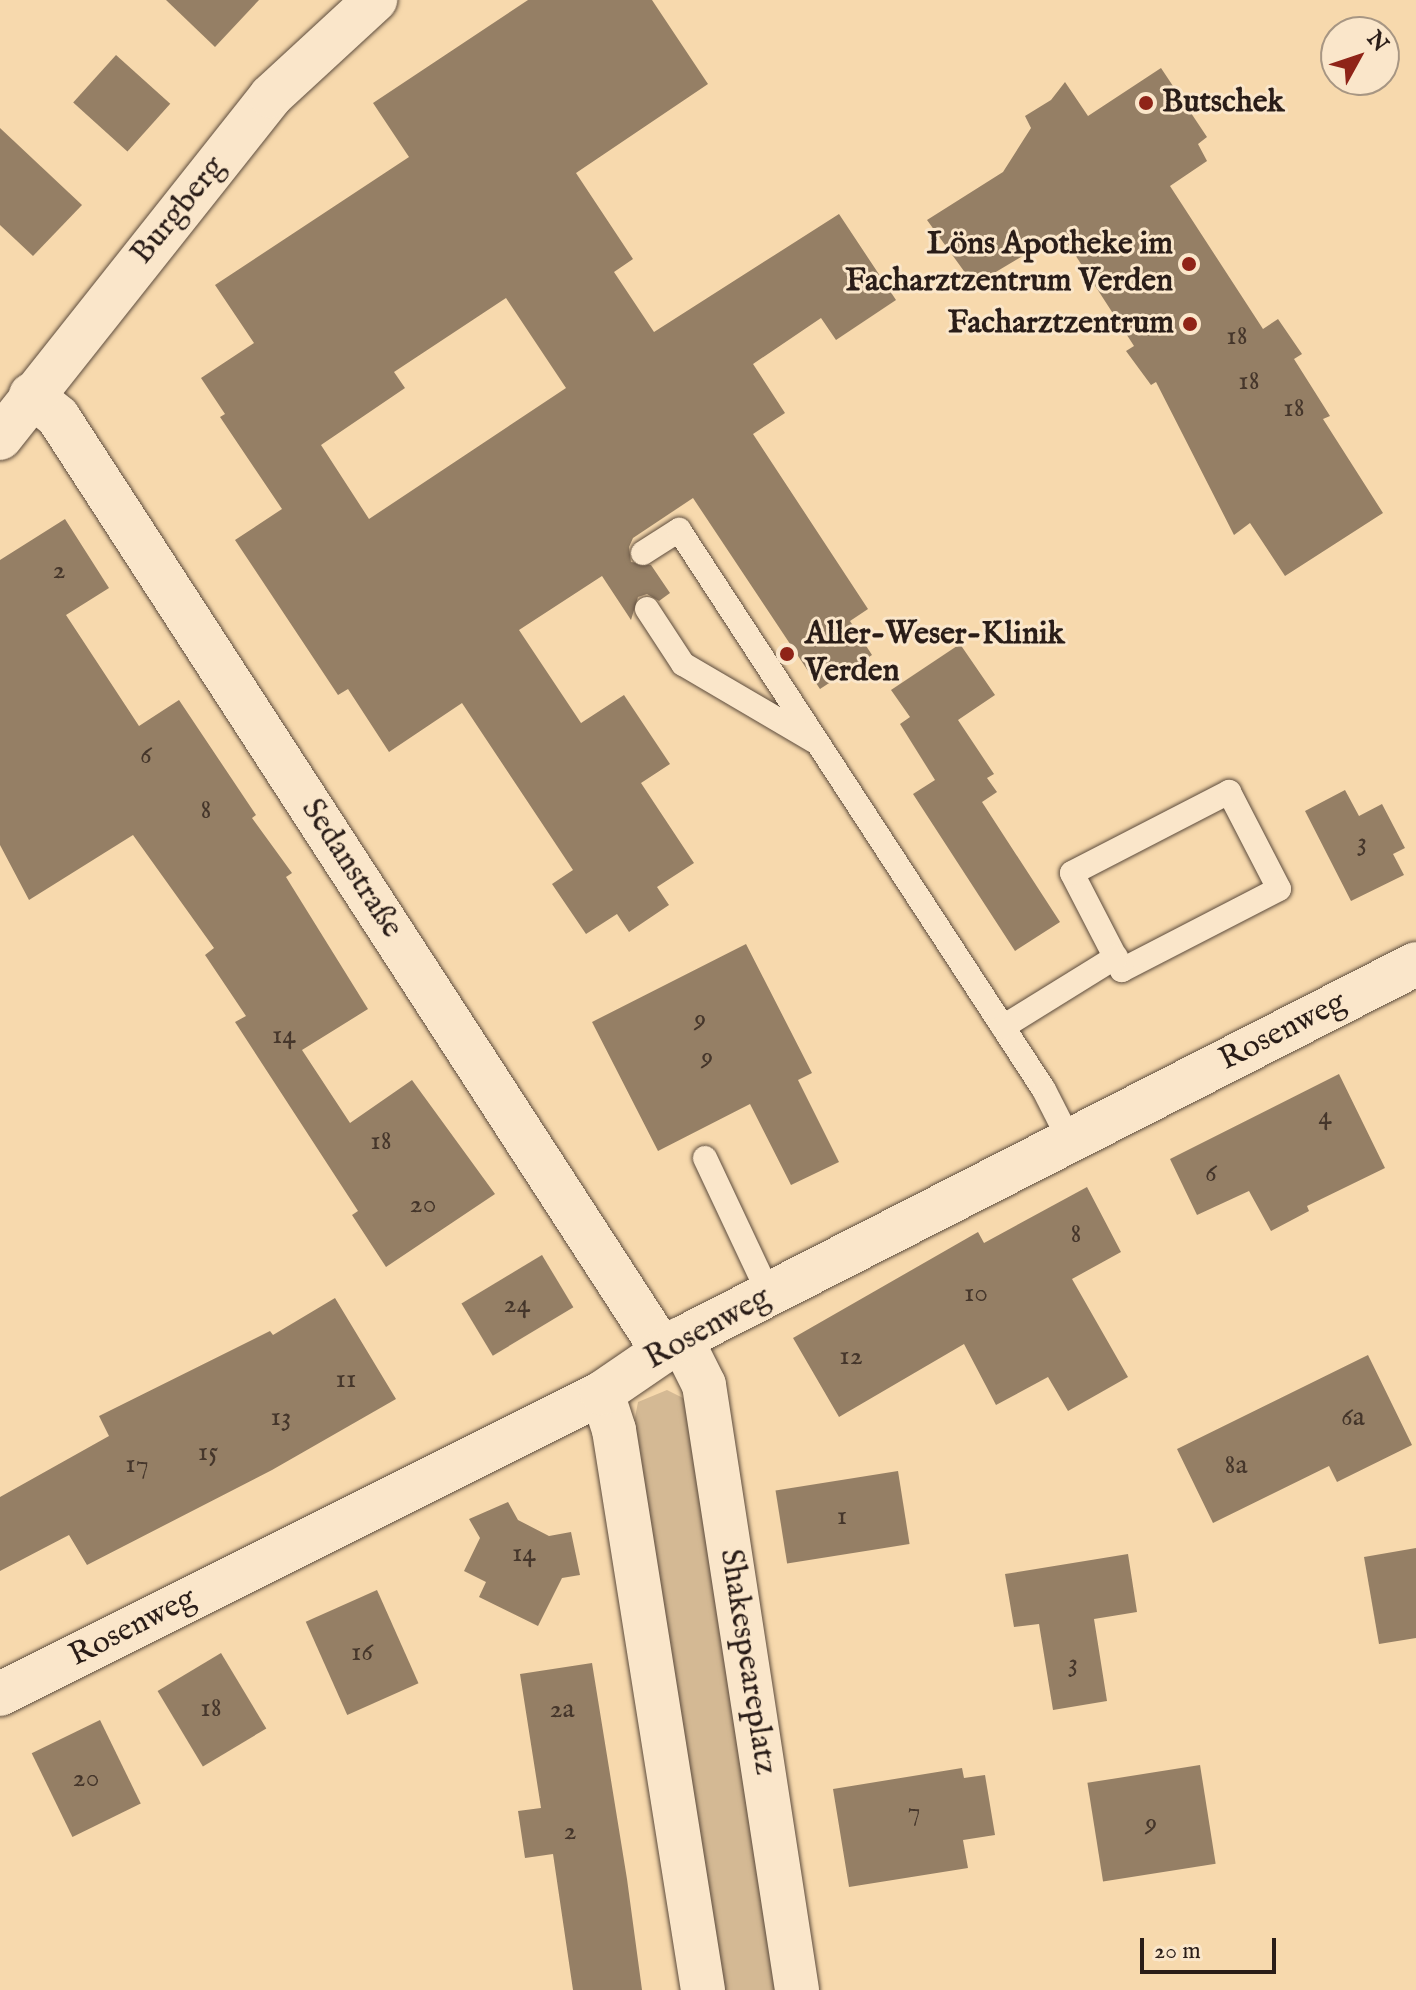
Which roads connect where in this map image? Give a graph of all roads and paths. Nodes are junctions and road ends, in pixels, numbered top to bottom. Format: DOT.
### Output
graph roads {
  1 [pos="369,2"];
  2 [pos="31,395"];
  3 [pos="0,438"];
  4 [pos="643,553"];
  5 [pos="647,609"];
  6 [pos="817,743"];
  7 [pos="1116,957"];
  8 [pos="1416,964"];
  9 [pos="1003,1027"];
  10 [pos="1070,1141"];
  11 [pos="705,1158"];
  12 [pos="769,1294"];
  13 [pos="672,1345"];
  14 [pos="602,1393"];
  15 [pos="0,1694"];
  16 [pos="703,1990"];
  17 [pos="797,1990"];
  1 -- 2 [label="street, Burgberg"];
  2 -- 3 [label="street, Burgberg"];
  2 -- 13 [label="street, Sedanstraße"];
  4 -- 6 [label="lane"];
  5 -- 6 [label="lane"];
  6 -- 9 [label="lane"];
  7 -- 7 [label="lane"];
  7 -- 9 [label="lane"];
  8 -- 10 [label="street, Rosenweg"];
  9 -- 10 [label="lane"];
  10 -- 12 [label="street, Rosenweg"];
  11 -- 12 [label="lane"];
  12 -- 13 [label="street, Rosenweg"];
  13 -- 14 [label="street, Rosenweg"];
  13 -- 17 [label="street, Shakespeareplatz"];
  14 -- 15 [label="street, Rosenweg"];
  14 -- 16 [label="street"];
}
